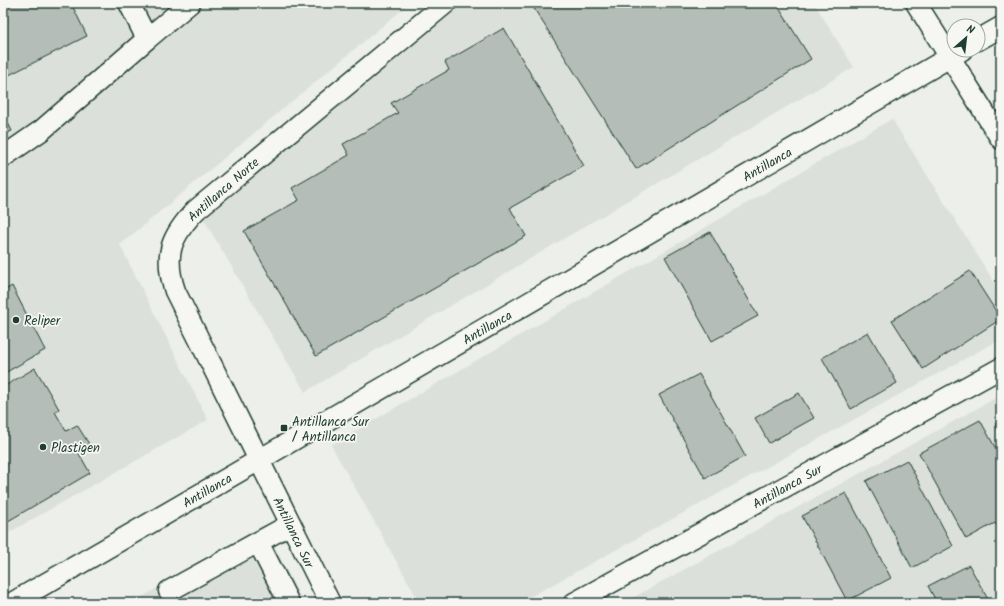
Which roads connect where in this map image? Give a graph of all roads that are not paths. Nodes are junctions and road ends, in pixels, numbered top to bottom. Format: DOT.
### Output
graph roads {
  1 [pos="129,3"];
  2 [pos="190,3"];
  3 [pos="446,3"];
  4 [pos="916,3"];
  5 [pos="1001,27"];
  6 [pos="986,35"];
  7 [pos="147,39"];
  8 [pos="946,41"];
  9 [pos="949,58"];
  10 [pos="958,58"];
  11 [pos="1001,139"];
  12 [pos="3,157"];
  13 [pos="1001,368"];
  14 [pos="259,460"];
  15 [pos="291,524"];
  16 [pos="258,542"];
  17 [pos="169,591"];
  18 [pos="12,603"];
  19 [pos="289,603"];
  20 [pos="330,603"];
  21 [pos="574,603"];
  1 -- 7 [label="street"];
  2 -- 7 [label="street"];
  3 -- 14 [label="street, Antillanca Norte"];
  4 -- 8 [label="street"];
  5 -- 6 [label="street"];
  7 -- 12 [label="street"];
  9 -- 14 [label="street, Antillanca"];
  10 -- 11 [label="street"];
  13 -- 21 [label="street, Antillanca Sur"];
  14 -- 15 [label="street, Antillanca Sur"];
  14 -- 18 [label="street, Antillanca"];
  15 -- 16 [label="street"];
  15 -- 20 [label="street, Antillanca Sur"];
  16 -- 17 [label="street"];
  16 -- 19 [label="street"];
}
